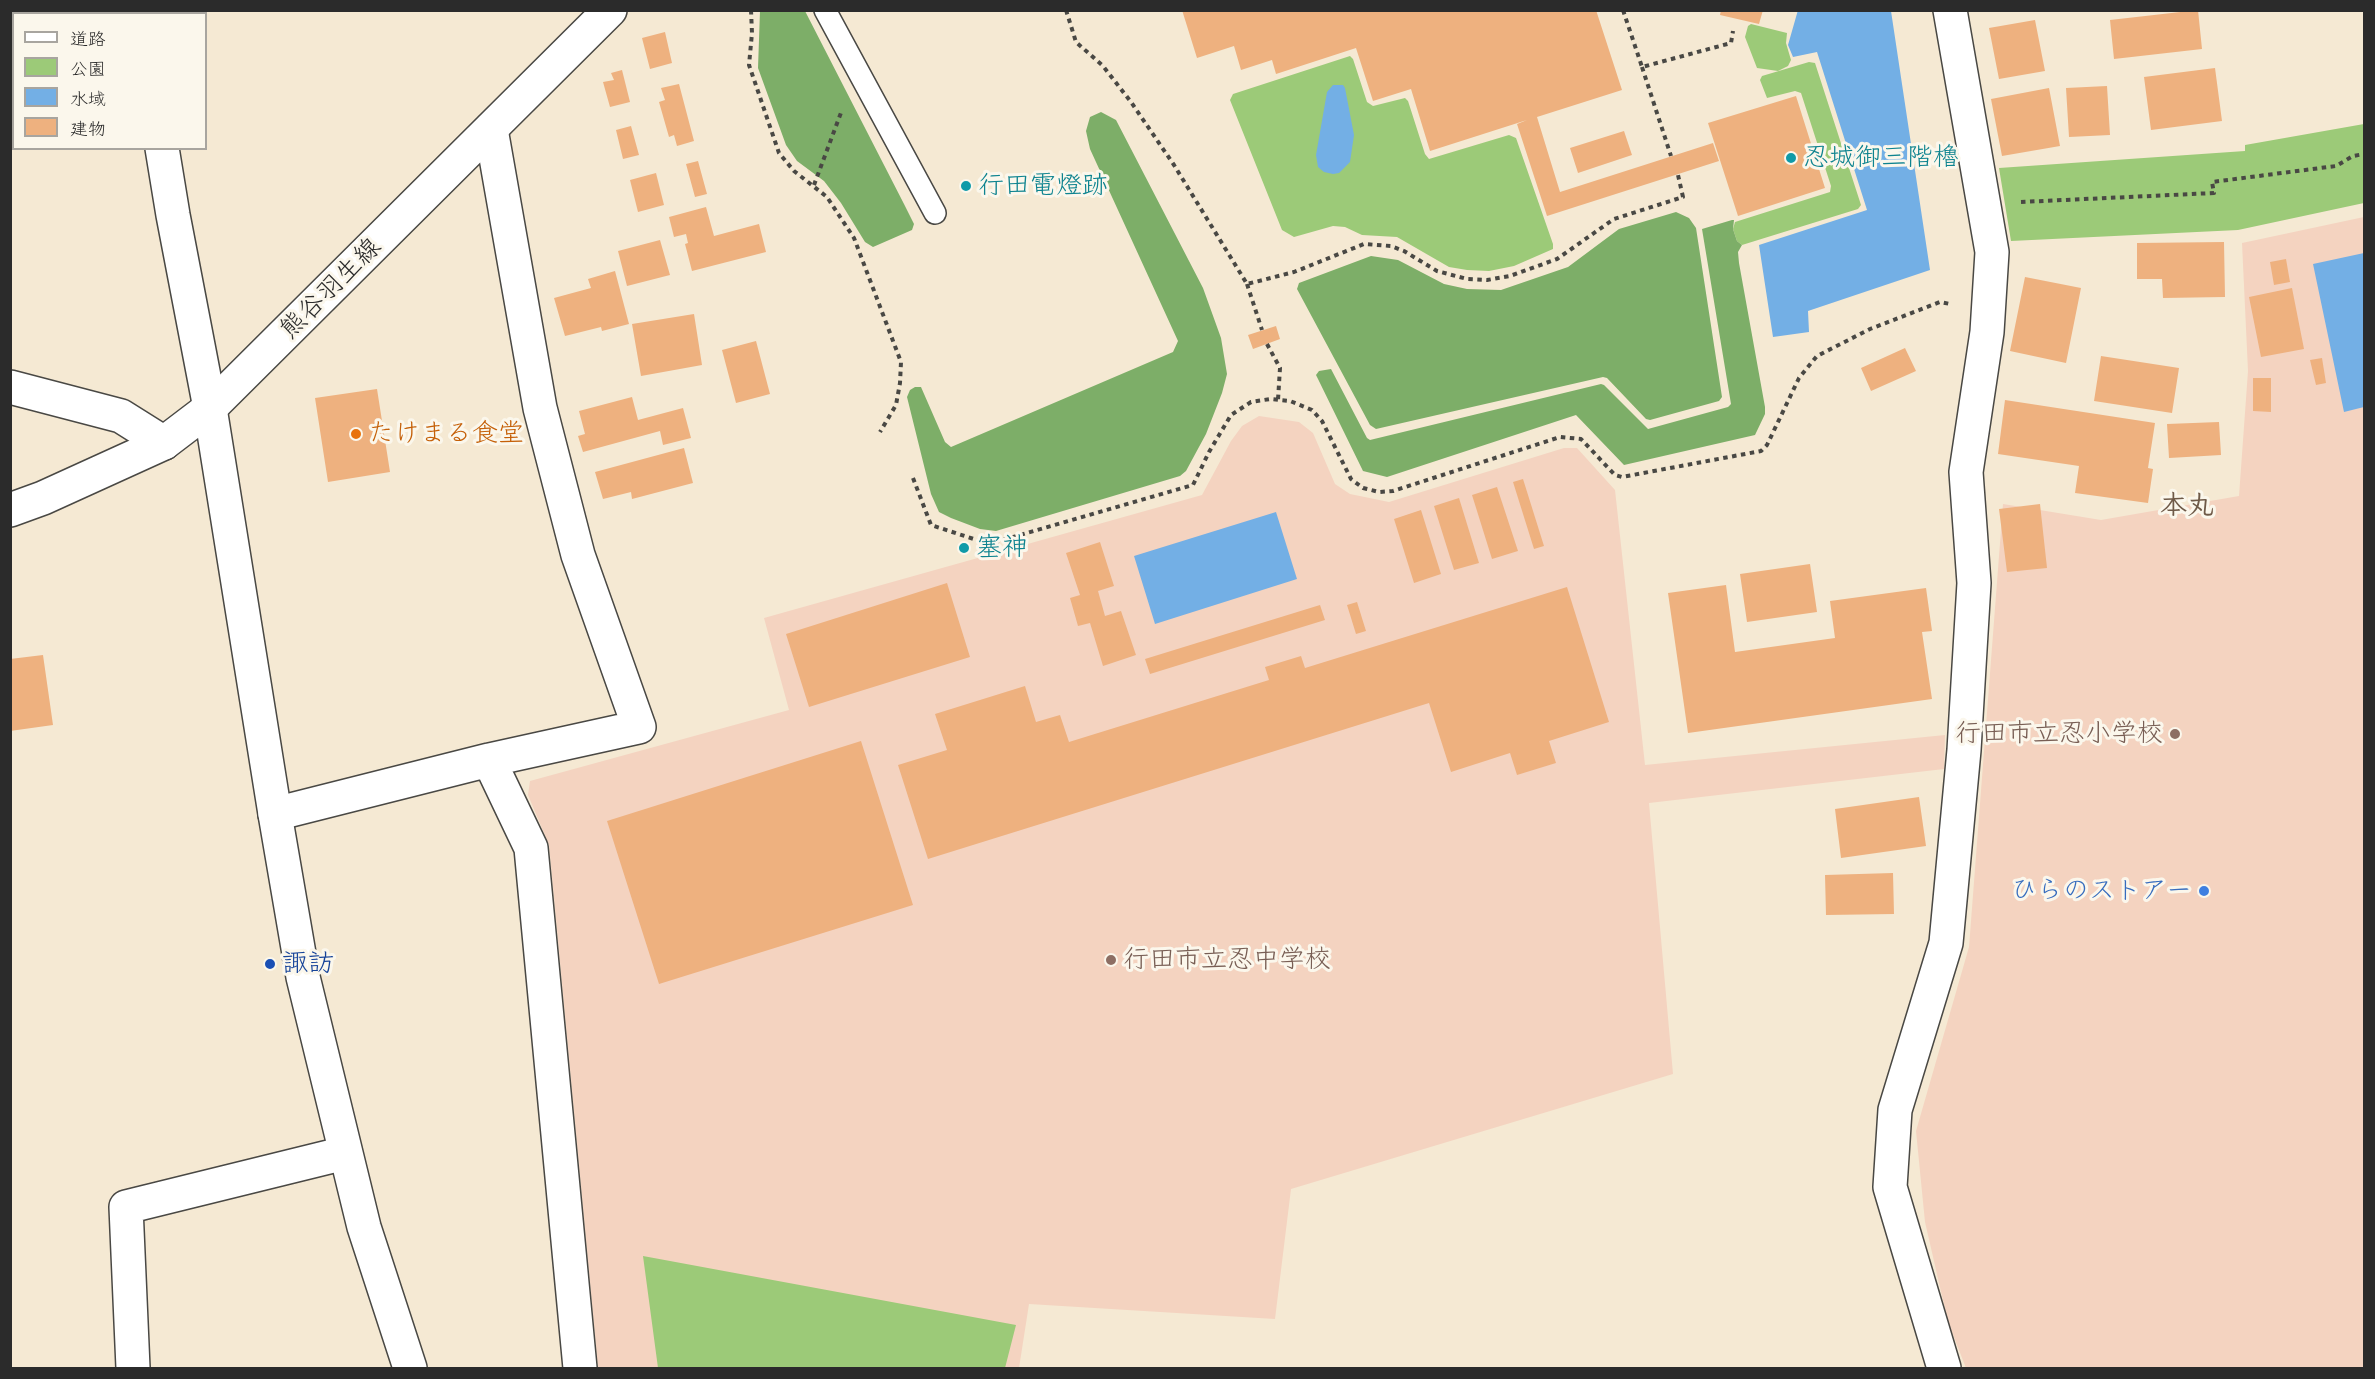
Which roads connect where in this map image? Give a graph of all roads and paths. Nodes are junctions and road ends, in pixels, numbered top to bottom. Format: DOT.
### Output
graph roads {
  1 [pos="610,10"];
  2 [pos="751,10"];
  3 [pos="825,10"];
  4 [pos="1066,10"];
  5 [pos="1623,10"];
  6 [pos="1950,10"];
  7 [pos="1733,31"];
  8 [pos="1642,67"];
  9 [pos="844,104"];
  10 [pos="491,129"];
  11 [pos="162,150"];
  12 [pos="2364,154"];
  13 [pos="1671,156"];
  14 [pos="1678,174"];
  15 [pos="814,186"];
  16 [pos="1984,204"];
  17 [pos="935,213"];
  18 [pos="1247,284"];
  19 [pos="1961,305"];
  20 [pos="1262,330"];
  21 [pos="1267,344"];
  22 [pos="10,387"];
  23 [pos="1278,400"];
  24 [pos="210,408"];
  25 [pos="880,432"];
  26 [pos="164,443"];
  27 [pos="913,478"];
  28 [pos="10,510"];
  29 [pos="489,760"];
  30 [pos="274,814"];
  31 [pos="345,1153"];
  32 [pos="133,1368"];
  33 [pos="410,1368"];
  34 [pos="580,1368"];
  35 [pos="1944,1368"];
  1 -- 10 [label="street, 熊谷羽生線"];
  2 -- 15 [label="path"];
  3 -- 17 [label="lane"];
  4 -- 18 [label="path"];
  5 -- 8 [label="path"];
  6 -- 16 [label="street"];
  7 -- 8 [label="path"];
  8 -- 13 [label="path"];
  9 -- 15 [label="path"];
  10 -- 24 [label="street, 熊谷羽生線"];
  10 -- 29 [label="street"];
  11 -- 24 [label="street"];
  12 -- 16 [label="path"];
  14 -- 18 [label="path"];
  15 -- 25 [label="path"];
  16 -- 35 [label="street"];
  18 -- 20 [label="path"];
  19 -- 23 [label="path"];
  21 -- 23 [label="path"];
  22 -- 26 [label="street"];
  23 -- 27 [label="path"];
  24 -- 26 [label="street, 熊谷羽生線"];
  24 -- 30 [label="street"];
  26 -- 28 [label="street, 熊谷羽生線"];
  29 -- 30 [label="street"];
  29 -- 34 [label="street"];
  30 -- 31 [label="street"];
  31 -- 32 [label="street"];
  31 -- 33 [label="street"];
}
